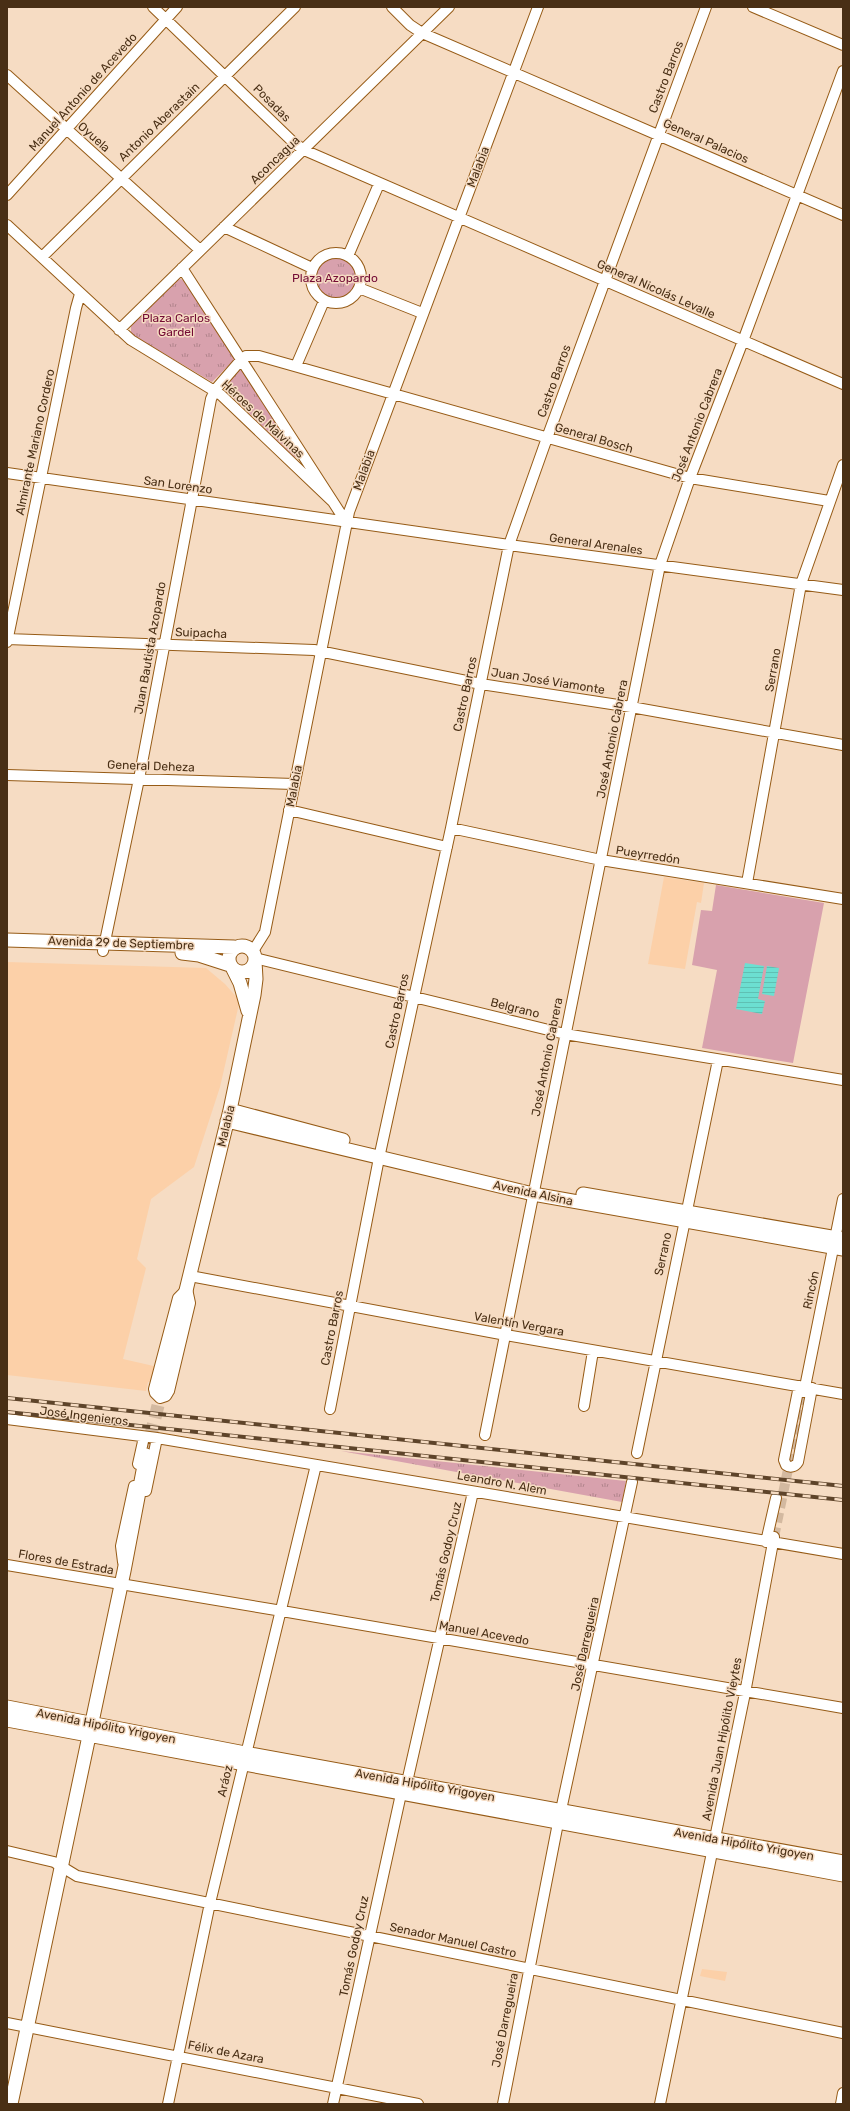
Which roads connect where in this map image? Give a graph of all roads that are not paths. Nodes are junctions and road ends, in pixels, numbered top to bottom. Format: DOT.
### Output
graph roads {
  1 [pos="153,7"];
  2 [pos="177,7"];
  3 [pos="295,7"];
  4 [pos="392,7"];
  5 [pos="449,7"];
  6 [pos="538,7"];
  7 [pos="706,7"];
  8 [pos="753,7"];
  9 [pos="167,19"];
  10 [pos="422,33"];
  11 [pos="843,45"];
  12 [pos="843,71"];
  13 [pos="514,72"];
  14 [pos="7,75"];
  15 [pos="225,76"];
  16 [pos="67,130"];
  17 [pos="658,134"];
  18 [pos="304,150"];
  19 [pos="121,178"];
  20 [pos="379,184"];
  21 [pos="7,195"];
  22 [pos="797,195"];
  23 [pos="843,215"];
  24 [pos="459,216"];
  25 [pos="7,225"];
  26 [pos="224,227"];
  27 [pos="200,250"];
  28 [pos="348,256"];
  29 [pos="42,257"];
  30 [pos="182,268"];
  31 [pos="312,268"];
  32 [pos="605,281"];
  33 [pos="359,288"];
  34 [pos="80,294"];
  35 [pos="324,301"];
  36 [pos="422,313"];
  37 [pos="119,330"];
  38 [pos="743,341"];
  39 [pos="241,360"];
  40 [pos="296,366"];
  41 [pos="843,384"];
  42 [pos="215,390"];
  43 [pos="392,393"];
  44 [pos="547,438"];
  45 [pos="843,465"];
  46 [pos="7,473"];
  47 [pos="41,478"];
  48 [pos="690,478"];
  49 [pos="190,500"];
  50 [pos="332,500"];
  51 [pos="829,501"];
  52 [pos="346,522"];
  53 [pos="510,545"];
  54 [pos="660,565"];
  55 [pos="801,584"];
  56 [pos="843,590"];
  57 [pos="7,640"];
  58 [pos="163,645"];
  59 [pos="321,652"];
  60 [pos="481,684"];
  61 [pos="631,707"];
  62 [pos="775,733"];
  63 [pos="843,745"];
  64 [pos="7,776"];
  65 [pos="139,778"];
  66 [pos="294,784"];
  67 [pos="289,810"];
  68 [pos="451,828"];
  69 [pos="447,847"];
  70 [pos="601,860"];
  71 [pos="747,883"];
  72 [pos="843,899"];
  73 [pos="7,940"];
  74 [pos="103,947"];
  75 [pos="234,947"];
  76 [pos="7,949"];
  77 [pos="255,956"];
  78 [pos="231,967"];
  79 [pos="414,996"];
  80 [pos="248,1015"];
  81 [pos="565,1034"];
  82 [pos="718,1060"];
  83 [pos="843,1080"];
  84 [pos="229,1116"];
  85 [pos="380,1154"];
  86 [pos="534,1190"];
  87 [pos="843,1199"];
  88 [pos="684,1217"];
  89 [pos="839,1244"];
  90 [pos="190,1276"];
  91 [pos="187,1289"];
  92 [pos="349,1306"];
  93 [pos="506,1335"];
  94 [pos="593,1350"];
  95 [pos="654,1361"];
  96 [pos="805,1388"];
  97 [pos="161,1393"];
  98 [pos="843,1394"];
  99 [pos="584,1406"];
  100 [pos="330,1409"];
  101 [pos="7,1419"];
  102 [pos="485,1435"];
  103 [pos="144,1437"];
  104 [pos="157,1438"];
  105 [pos="637,1453"];
  106 [pos="146,1456"];
  107 [pos="316,1465"];
  108 [pos="632,1482"];
  109 [pos="473,1492"];
  110 [pos="776,1498"];
  111 [pos="625,1518"];
  112 [pos="771,1541"];
  113 [pos="843,1554"];
  114 [pos="7,1565"];
  115 [pos="124,1571"];
  116 [pos="120,1584"];
  117 [pos="282,1610"];
  118 [pos="440,1639"];
  119 [pos="593,1666"];
  120 [pos="745,1693"];
  121 [pos="7,1707"];
  122 [pos="843,1708"];
  123 [pos="7,1720"];
  124 [pos="90,1730"];
  125 [pos="244,1759"];
  126 [pos="407,1782"];
  127 [pos="401,1794"];
  128 [pos="560,1816"];
  129 [pos="714,1844"];
  130 [pos="7,1851"];
  131 [pos="843,1862"];
  132 [pos="62,1865"];
  133 [pos="843,1875"];
  134 [pos="210,1903"];
  135 [pos="369,1936"];
  136 [pos="528,1969"];
  137 [pos="681,2000"];
  138 [pos="7,2023"];
  139 [pos="28,2027"];
  140 [pos="843,2033"];
  141 [pos="177,2056"];
  142 [pos="336,2088"];
  143 [pos="843,2093"];
  144 [pos="11,2104"];
  145 [pos="168,2104"];
  146 [pos="333,2104"];
  147 [pos="418,2104"];
  148 [pos="503,2104"];
  149 [pos="660,2104"];
  150 [pos="841,2104"];
  1 -- 9 [label="street, Posadas"];
  2 -- 9 [label="street, Manuel Antonio de Acevedo"];
  3 -- 15 [label="street, Antonio Aberastain"];
  4 -- 10 [label="street, General Palacios"];
  5 -- 10 [label="street, Aconcagua"];
  6 -- 13 [label="street, Malabia"];
  7 -- 17 [label="street, Castro Barros"];
  8 -- 11 [label="street"];
  9 -- 15 [label="street, Posadas"];
  9 -- 16 [label="street, Manuel Antonio de Acevedo"];
  10 -- 13 [label="street, General Palacios"];
  10 -- 18 [label="street, Aconcagua"];
  12 -- 22 [label="street, José Antonio Cabrera"];
  13 -- 17 [label="street, General Palacios"];
  13 -- 24 [label="street, Malabia"];
  14 -- 16 [label="street, Oyuela"];
  15 -- 18 [label="street, Posadas"];
  15 -- 19 [label="street, Antonio Aberastain"];
  16 -- 19 [label="street, Oyuela"];
  16 -- 21 [label="street, Manuel Antonio de Acevedo"];
  17 -- 22 [label="street, General Palacios"];
  17 -- 32 [label="street, Castro Barros"];
  18 -- 20 [label="street, Posadas"];
  18 -- 26 [label="street, Aconcagua"];
  19 -- 27 [label="street, Oyuela"];
  19 -- 29 [label="street, Antonio Aberastain"];
  20 -- 24 [label="street, Posadas"];
  20 -- 28 [label="street"];
  22 -- 23 [label="street, General Palacios"];
  22 -- 38 [label="street, José Antonio Cabrera"];
  24 -- 32 [label="street, General Nicolás Levalle"];
  24 -- 36 [label="street, Malabia"];
  25 -- 29 [label="street, Héroes de Malvinas"];
  26 -- 27 [label="street, Aconcagua"];
  26 -- 31 [label="street"];
  27 -- 30 [label="street, Aconcagua"];
  28 -- 31 [label="street"];
  28 -- 33 [label="street"];
  29 -- 34 [label="street, Héroes de Malvinas"];
  30 -- 37 [label="street, Aconcagua"];
  30 -- 39 [label="street, Héroes de Malvinas"];
  31 -- 35 [label="street"];
  32 -- 38 [label="street, General Nicolás Levalle"];
  32 -- 44 [label="street, Castro Barros"];
  33 -- 35 [label="street"];
  33 -- 36 [label="street"];
  34 -- 37 [label="street, Héroes de Malvinas"];
  34 -- 47 [label="street, Almirante Mariano Cordero"];
  35 -- 40 [label="street"];
  36 -- 43 [label="street, Malabia"];
  37 -- 42 [label="street, Héroes de Malvinas"];
  38 -- 41 [label="street, General Nicolás Levalle"];
  38 -- 48 [label="street, José Antonio Cabrera"];
  39 -- 40 [label="street, General Bosch"];
  39 -- 42 [label="street, Juan Bautista Azopardo"];
  39 -- 50 [label="street, Héroes de Malvinas"];
  40 -- 43 [label="street, General Bosch"];
  42 -- 49 [label="street, Juan Bautista Azopardo"];
  42 -- 50 [label="street, Héroes de Malvinas"];
  43 -- 44 [label="street, General Bosch"];
  43 -- 52 [label="street, Malabia"];
  44 -- 48 [label="street, General Bosch"];
  44 -- 53 [label="street, Castro Barros"];
  45 -- 51 [label="street, Serrano"];
  46 -- 47 [label="street, San Lorenzo"];
  47 -- 49 [label="street, San Lorenzo"];
  47 -- 57 [label="street, Almirante Mariano Cordero"];
  48 -- 51 [label="street, General Bosch"];
  48 -- 54 [label="street, José Antonio Cabrera"];
  49 -- 52 [label="street, San Lorenzo"];
  49 -- 58 [label="street, Juan Bautista Azopardo"];
  50 -- 52 [label="street, Héroes de Malvinas"];
  51 -- 55 [label="street, Serrano"];
  52 -- 53 [label="street, General Arenales"];
  52 -- 59 [label="street, Malabia"];
  53 -- 54 [label="street, General Arenales"];
  53 -- 60 [label="street, Castro Barros"];
  54 -- 55 [label="street, General Arenales"];
  54 -- 61 [label="street, José Antonio Cabrera"];
  55 -- 56 [label="street, General Arenales"];
  55 -- 62 [label="street, Serrano"];
  57 -- 58 [label="street, Suipacha"];
  58 -- 59 [label="street, Suipacha"];
  58 -- 65 [label="street, Juan Bautista Azopardo"];
  59 -- 60 [label="street, Juan José Viamonte"];
  59 -- 66 [label="street, Malabia"];
  60 -- 61 [label="street, Juan José Viamonte"];
  60 -- 68 [label="street, Castro Barros"];
  61 -- 62 [label="street, Juan José Viamonte"];
  61 -- 70 [label="street, José Antonio Cabrera"];
  62 -- 63 [label="street, Juan José Viamonte"];
  62 -- 71 [label="street, Serrano"];
  64 -- 65 [label="street, General Deheza"];
  65 -- 66 [label="street, General Deheza"];
  65 -- 74 [label="street, Juan Bautista Azopardo"];
  66 -- 67 [label="street, Malabia"];
  67 -- 69 [label="street"];
  67 -- 77 [label="street, Malabia"];
  68 -- 69 [label="street, Castro Barros"];
  68 -- 70 [label="street, Pueyrredón"];
  69 -- 79 [label="street, Castro Barros"];
  70 -- 71 [label="street, Pueyrredón"];
  70 -- 81 [label="street, José Antonio Cabrera"];
  71 -- 72 [label="street, Pueyrredón"];
  73 -- 74 [label="main road, Avenida 29 de Septiembre"];
  74 -- 75 [label="main road, Avenida 29 de Septiembre"];
  74 -- 76 [label="main road, Avenida 29 de Septiembre"];
  74 -- 78 [label="main road, Avenida 29 de Septiembre"];
  75 -- 77 [label="main road"];
  75 -- 78 [label="main road"];
  77 -- 78 [label="main road"];
  77 -- 79 [label="street, Belgrano"];
  77 -- 80 [label="main road, Malabia"];
  78 -- 80 [label="main road"];
  79 -- 81 [label="street, Belgrano"];
  79 -- 85 [label="street, Castro Barros"];
  80 -- 84 [label="main road, Malabia"];
  81 -- 82 [label="street, Belgrano"];
  81 -- 86 [label="street, José Antonio Cabrera"];
  82 -- 83 [label="street, Belgrano"];
  82 -- 88 [label="street, Serrano"];
  84 -- 85 [label="main road, Avenida Alsina"];
  84 -- 90 [label="main road, Malabia"];
  85 -- 86 [label="main road, Avenida Alsina"];
  85 -- 92 [label="street, Castro Barros"];
  86 -- 88 [label="main road, Avenida Alsina"];
  86 -- 93 [label="street, José Antonio Cabrera"];
  87 -- 89 [label="street, Rincón"];
  88 -- 89 [label="main road, Avenida Alsina"];
  88 -- 95 [label="street, Serrano"];
  89 -- 96 [label="street, Rincón"];
  90 -- 91 [label="main road, Malabia"];
  90 -- 92 [label="street, Valentín Vergara"];
  91 -- 91 [label="street, Malabia"];
  91 -- 97 [label="main road, Malabia"];
  92 -- 93 [label="street, Valentín Vergara"];
  92 -- 100 [label="street, Castro Barros"];
  93 -- 94 [label="street, Valentín Vergara"];
  93 -- 102 [label="street, José Antonio Cabrera"];
  94 -- 95 [label="street, Valentín Vergara"];
  94 -- 99 [label="street"];
  95 -- 96 [label="street, Valentín Vergara"];
  95 -- 105 [label="street, Serrano"];
  96 -- 96 [label="street"];
  96 -- 98 [label="street, Valentín Vergara"];
  101 -- 103 [label="street, José Ingenieros"];
  103 -- 104 [label="street, José Ingenieros"];
  103 -- 115 [label="street"];
  104 -- 107 [label="street, Leandro N. Alem"];
  104 -- 115 [label="street"];
  106 -- 115 [label="main road"];
  107 -- 109 [label="street, Leandro N. Alem"];
  107 -- 117 [label="street, Aráoz"];
  108 -- 111 [label="street, José Darregueira"];
  109 -- 111 [label="street, Leandro N. Alem"];
  109 -- 118 [label="street, Tomás Godoy Cruz"];
  110 -- 112 [label="street, Avenida Juan Hipólito Vieytes"];
  111 -- 112 [label="street, Leandro N. Alem"];
  111 -- 119 [label="street, José Darregueira"];
  112 -- 113 [label="street, Leandro N. Alem"];
  112 -- 120 [label="street, Avenida Juan Hipólito Vieytes"];
  114 -- 116 [label="street, Flores de Estrada"];
  115 -- 116 [label="main road"];
  116 -- 117 [label="street, Manuel Acevedo"];
  116 -- 124 [label="main road"];
  117 -- 118 [label="street, Manuel Acevedo"];
  117 -- 125 [label="street, Aráoz"];
  118 -- 119 [label="street, Manuel Acevedo"];
  118 -- 126 [label="street, Tomás Godoy Cruz"];
  119 -- 120 [label="street, Manuel Acevedo"];
  119 -- 128 [label="street, José Darregueira"];
  120 -- 122 [label="street, Manuel Acevedo"];
  120 -- 129 [label="street, Avenida Juan Hipólito Vieytes"];
  121 -- 124 [label="main road, Avenida Hipólito Yrigoyen"];
  123 -- 124 [label="main road, Avenida Hipólito Yrigoyen"];
  124 -- 125 [label="main road, Avenida Hipólito Yrigoyen"];
  124 -- 132 [label="main road"];
  125 -- 126 [label="main road, Avenida Hipólito Yrigoyen"];
  125 -- 127 [label="main road, Avenida Hipólito Yrigoyen"];
  125 -- 134 [label="street, Aráoz"];
  126 -- 128 [label="main road, Avenida Hipólito Yrigoyen"];
  127 -- 128 [label="main road, Avenida Hipólito Yrigoyen"];
  127 -- 135 [label="street, Tomás Godoy Cruz"];
  128 -- 129 [label="main road, Avenida Hipólito Yrigoyen"];
  128 -- 136 [label="street, José Darregueira"];
  129 -- 131 [label="main road, Avenida Hipólito Yrigoyen"];
  129 -- 133 [label="main road, Avenida Hipólito Yrigoyen"];
  129 -- 137 [label="street, Avenida Juan Hipólito Vieytes"];
  130 -- 132 [label="street, Senador Manuel Castro"];
  132 -- 134 [label="street, Senador Manuel Castro"];
  132 -- 139 [label="main road"];
  134 -- 135 [label="street, Senador Manuel Castro"];
  134 -- 141 [label="street, Aráoz"];
  135 -- 136 [label="street, Senador Manuel Castro"];
  135 -- 142 [label="street, Tomás Godoy Cruz"];
  136 -- 137 [label="street, Senador Manuel Castro"];
  136 -- 148 [label="street, José Darregueira"];
  137 -- 140 [label="street, Senador Manuel Castro"];
  137 -- 149 [label="street, Avenida Juan Hipólito Vieytes"];
  138 -- 139 [label="street, Félix de Azara"];
  139 -- 141 [label="street, Félix de Azara"];
  139 -- 144 [label="main road"];
  141 -- 142 [label="street, Félix de Azara"];
  141 -- 145 [label="street, Aráoz"];
  142 -- 146 [label="street, Tomás Godoy Cruz"];
  142 -- 147 [label="street, Félix de Azara"];
  143 -- 150 [label="street"];
}
